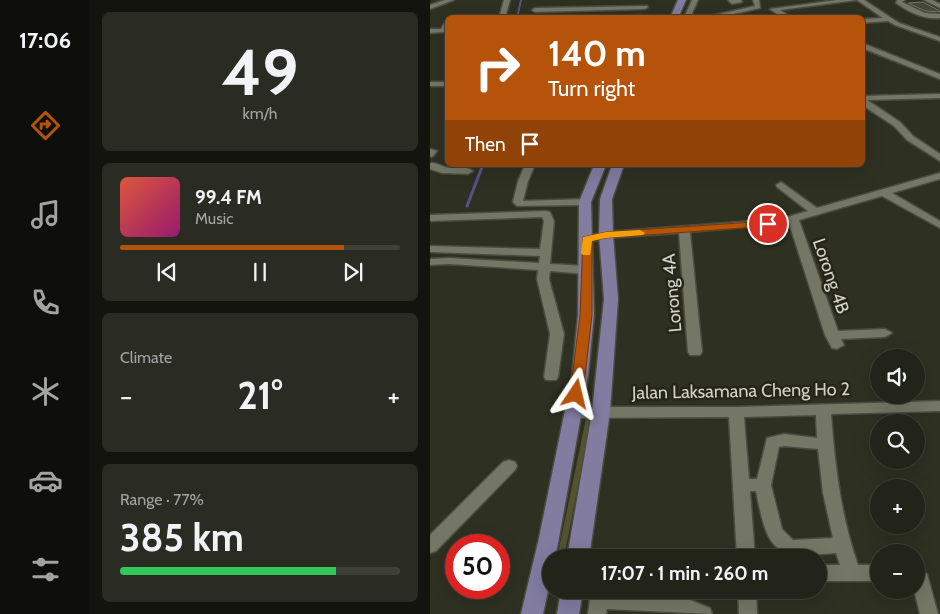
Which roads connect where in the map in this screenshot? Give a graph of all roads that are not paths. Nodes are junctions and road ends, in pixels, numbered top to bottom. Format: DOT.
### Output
graph roads {
  1 [pos="451,0"];
  2 [pos="507,0"];
  3 [pos="596,0"];
  4 [pos="682,0"];
  5 [pos="695,0"];
  6 [pos="731,0"];
  7 [pos="738,0"];
  8 [pos="756,0"];
  9 [pos="854,0"];
  10 [pos="860,0"];
  11 [pos="902,0"];
  12 [pos="927,0"];
  13 [pos="800,2"];
  14 [pos="939,4"];
  15 [pos="430,7"];
  16 [pos="645,7"];
  17 [pos="596,8"];
  18 [pos="758,9"];
  19 [pos="774,9"];
  20 [pos="536,10"];
  21 [pos="503,15"];
  22 [pos="596,15"];
  23 [pos="675,15"];
  24 [pos="690,15"];
  25 [pos="722,15"];
  26 [pos="735,15"];
  27 [pos="784,15"];
  28 [pos="940,16"];
  29 [pos="889,19"];
  30 [pos="865,21"];
  31 [pos="445,25"];
  32 [pos="430,26"];
  33 [pos="445,27"];
  34 [pos="430,31"];
  35 [pos="445,37"];
  36 [pos="430,38"];
  37 [pos="940,39"];
  38 [pos="865,46"];
  39 [pos="940,77"];
  40 [pos="430,84"];
  41 [pos="445,84"];
  42 [pos="940,96"];
  43 [pos="865,100"];
  44 [pos="865,102"];
  45 [pos="940,158"];
  46 [pos="434,166"];
  47 [pos="529,167"];
  48 [pos="599,167"];
  49 [pos="617,167"];
  50 [pos="468,171"];
  51 [pos="940,176"];
  52 [pos="925,180"];
  53 [pos="781,185"];
  54 [pos="940,188"];
  55 [pos="883,192"];
  56 [pos="586,202"];
  57 [pos="814,211"];
  58 [pos="430,218"];
  59 [pos="793,218"];
  60 [pos="940,225"];
  61 [pos="684,230"];
  62 [pos="606,235"];
  63 [pos="587,239"];
  64 [pos="430,249"];
  65 [pos="545,253"];
  66 [pos="430,262"];
  67 [pos="543,267"];
  68 [pos="586,270"];
  69 [pos="885,333"];
  70 [pos="694,352"];
  71 [pos="551,376"];
  72 [pos="940,406"];
  73 [pos="823,409"];
  74 [pos="601,412"];
  75 [pos="736,412"];
  76 [pos="573,414"];
  77 [pos="825,444"];
  78 [pos="510,466"];
  79 [pos="741,485"];
  80 [pos="763,485"];
  81 [pos="841,545"];
  82 [pos="430,546"];
  83 [pos="579,549"];
  84 [pos="745,549"];
  85 [pos="827,573"];
  86 [pos="852,573"];
  87 [pos="870,573"];
  88 [pos="925,595"];
  89 [pos="570,599"];
  90 [pos="747,599"];
  91 [pos="599,601"];
  92 [pos="532,614"];
  93 [pos="568,614"];
  94 [pos="703,614"];
  95 [pos="748,614"];
  96 [pos="930,614"];
  1 -- 15 [label="street"];
  2 -- 21 [label="street"];
  3 -- 17 [label="street"];
  4 -- 23 [label="main road"];
  5 -- 24 [label="street"];
  6 -- 7 [label="street"];
  8 -- 18 [label="street"];
  9 -- 13 [label="street"];
  10 -- 29 [label="street"];
  11 -- 28 [label="street"];
  12 -- 14 [label="street"];
  13 -- 19 [label="street"];
  16 -- 17 [label="street"];
  17 -- 20 [label="street"];
  17 -- 22 [label="street"];
  18 -- 19 [label="street"];
  18 -- 25 [label="street"];
  18 -- 26 [label="street"];
  19 -- 27 [label="street"];
  29 -- 30 [label="street"];
  29 -- 37 [label="street"];
  31 -- 32 [label="street"];
  33 -- 34 [label="street"];
  35 -- 36 [label="street"];
  38 -- 39 [label="street"];
  40 -- 41 [label="street"];
  42 -- 43 [label="street"];
  44 -- 45 [label="street"];
  46 -- 50 [label="street"];
  47 -- 56 [label="street"];
  48 -- 56 [label="main road"];
  49 -- 62 [label="main road"];
  51 -- 52 [label="street"];
  52 -- 54 [label="street"];
  52 -- 55 [label="street"];
  53 -- 57 [label="street"];
  55 -- 57 [label="street"];
  55 -- 60 [label="street"];
  56 -- 63 [label="main road"];
  57 -- 59 [label="street"];
  58 -- 65 [label="street"];
  59 -- 61 [label="street"];
  59 -- 69 [label="street, Lorong 4B"];
  61 -- 62 [label="street"];
  61 -- 70 [label="street, Lorong 4A"];
  62 -- 63 [label="street"];
  62 -- 74 [label="main road"];
  63 -- 68 [label="main road"];
  64 -- 65 [label="street"];
  65 -- 67 [label="street"];
  66 -- 67 [label="street"];
  67 -- 68 [label="street"];
  67 -- 71 [label="street"];
  68 -- 76 [label="main road"];
  72 -- 73 [label="street, Jalan Laksamana Cheng Ho 2"];
  73 -- 75 [label="street, Jalan Laksamana Cheng Ho 2"];
  73 -- 77 [label="street"];
  74 -- 75 [label="street, Jalan Laksamana Cheng Ho 2"];
  74 -- 76 [label="street, Jalan Laksamana Cheng Ho 2"];
  74 -- 83 [label="main road"];
  75 -- 79 [label="street"];
  76 -- 92 [label="main road"];
  77 -- 80 [label="street"];
  77 -- 81 [label="street"];
  78 -- 82 [label="street"];
  79 -- 80 [label="street"];
  79 -- 84 [label="street"];
  80 -- 81 [label="street"];
  81 -- 86 [label="street"];
  85 -- 86 [label="street"];
  86 -- 87 [label="street"];
  88 -- 96 [label="street"];
  89 -- 93 [label="main road"];
  90 -- 95 [label="street"];
  91 -- 94 [label="street"];
}
